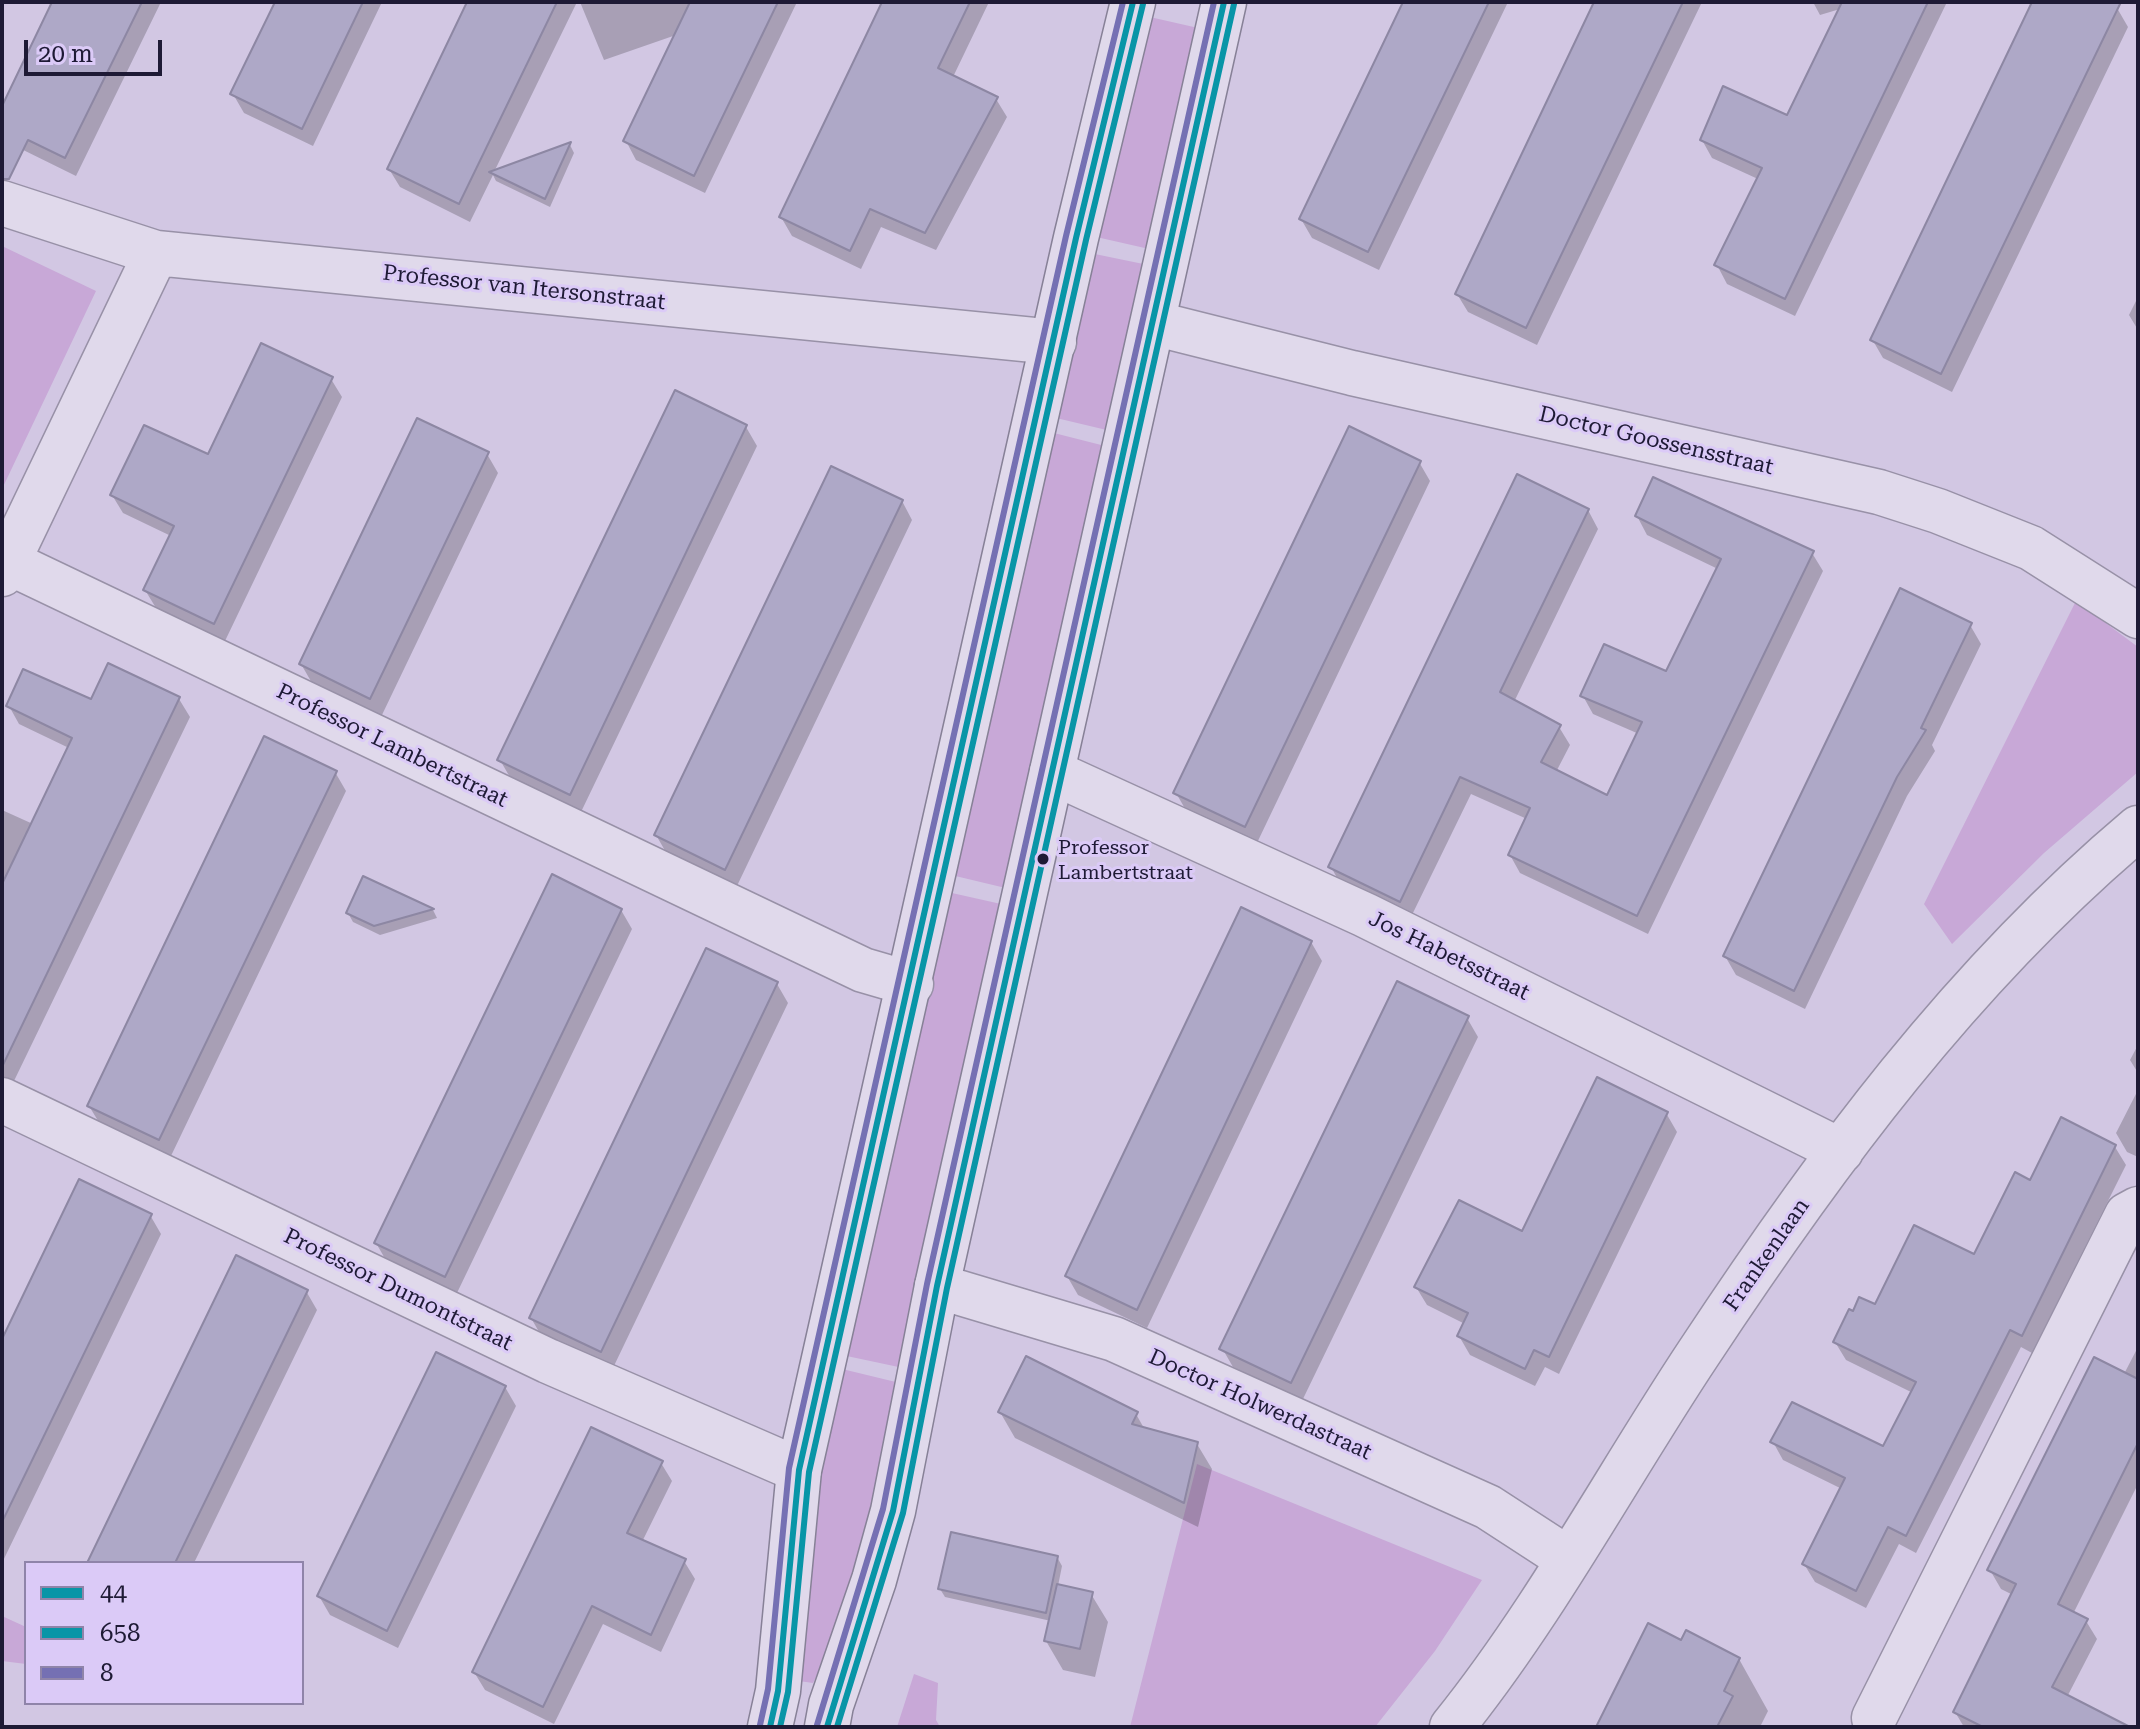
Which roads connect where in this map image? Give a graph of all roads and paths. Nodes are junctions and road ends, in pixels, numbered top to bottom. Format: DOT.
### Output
graph roads {
  1 [pos="1133,2"];
  2 [pos="1224,2"];
  3 [pos="2,203"];
  4 [pos="156,253"];
  5 [pos="1153,323"];
  6 [pos="1054,342"];
  7 [pos="5,568"];
  8 [pos="2138,616"];
  9 [pos="1052,772"];
  10 [pos="2138,828"];
  11 [pos="911,984"];
  12 [pos="2,1100"];
  13 [pos="1841,1151"];
  14 [pos="2138,1209"];
  15 [pos="937,1286"];
  16 [pos="799,1470"];
  17 [pos="1568,1559"];
  18 [pos="1874,1718"];
  19 [pos="770,1727"];
  20 [pos="827,1727"];
  21 [pos="1452,1727"];
  1 -- 6 [label="street"];
  2 -- 5 [label="street"];
  3 -- 4 [label="street, Professor van Itersonstraat"];
  4 -- 6 [label="street, Professor van Itersonstraat"];
  4 -- 7 [label="street"];
  5 -- 8 [label="street, Doctor Goossensstraat"];
  5 -- 9 [label="street"];
  6 -- 11 [label="street"];
  7 -- 11 [label="street, Professor Lambertstraat"];
  9 -- 13 [label="street, Jos Habetsstraat"];
  9 -- 15 [label="street"];
  10 -- 13 [label="street, Frankenlaan"];
  11 -- 16 [label="street"];
  12 -- 16 [label="street, Professor Dumontstraat"];
  13 -- 17 [label="street, Frankenlaan"];
  14 -- 18 [label="street"];
  15 -- 17 [label="street, Doctor Holwerdastraat"];
  15 -- 20 [label="street"];
  16 -- 19 [label="street"];
  17 -- 21 [label="street, Frankenlaan"];
}
